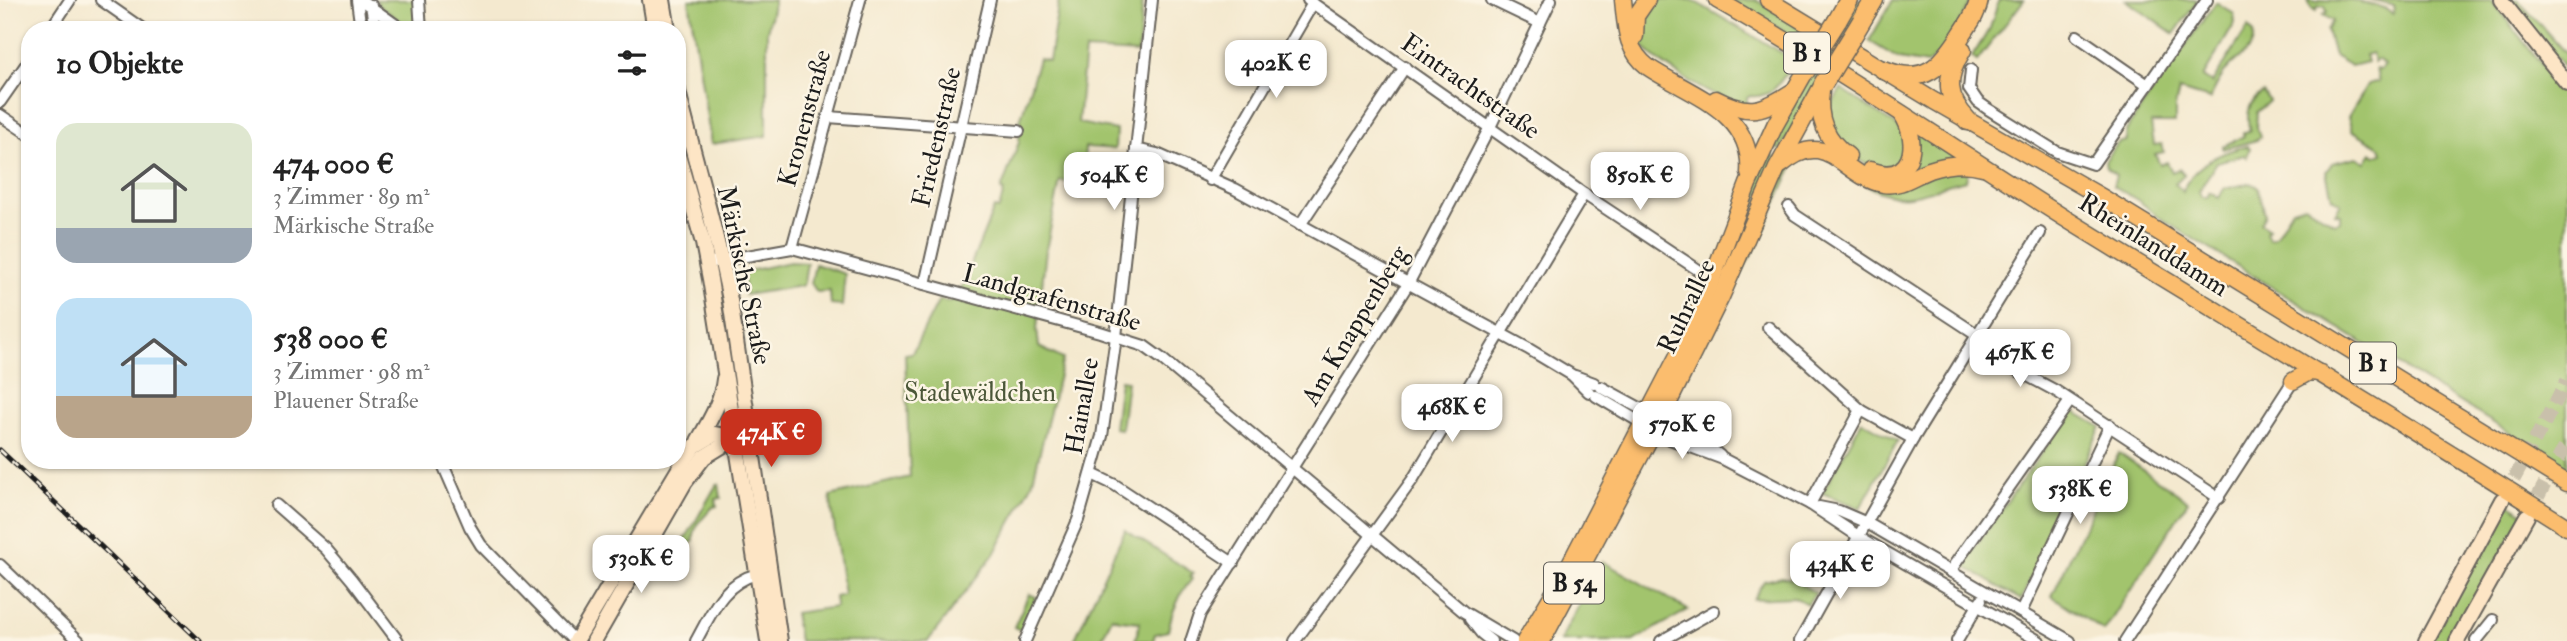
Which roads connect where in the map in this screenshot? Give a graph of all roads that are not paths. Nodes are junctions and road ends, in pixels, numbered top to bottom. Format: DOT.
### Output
graph roads {
  1 [pos="70,0"];
  2 [pos="101,0"];
  3 [pos="359,0"];
  4 [pos="419,0"];
  5 [pos="650,0"];
  6 [pos="663,0"];
  7 [pos="860,0"];
  8 [pos="990,0"];
  9 [pos="1152,0"];
  10 [pos="1492,0"];
  11 [pos="1551,0"];
  12 [pos="1623,0"];
  13 [pos="1647,0"];
  14 [pos="1717,0"];
  15 [pos="1768,0"];
  16 [pos="1874,0"];
  17 [pos="1979,0"];
  18 [pos="1987,0"];
  19 [pos="2207,0"];
  20 [pos="2501,0"];
  21 [pos="1311,2"];
  22 [pos="371,4"];
  23 [pos="1846,5"];
  24 [pos="56,21"];
  25 [pos="131,21"];
  26 [pos="360,21"];
  27 [pos="392,21"];
  28 [pos="420,21"];
  29 [pos="654,21"];
  30 [pos="666,21"];
  31 [pos="1540,23"];
  32 [pos="2077,36"];
  33 [pos="1405,68"];
  34 [pos="1884,70"];
  35 [pos="1971,70"];
  36 [pos="21,72"];
  37 [pos="1800,81"];
  38 [pos="2567,83"];
  39 [pos="2148,85"];
  40 [pos="1821,89"];
  41 [pos="0,102"];
  42 [pos="1895,108"];
  43 [pos="0,115"];
  44 [pos="828,117"];
  45 [pos="1968,121"];
  46 [pos="686,124"];
  47 [pos="961,127"];
  48 [pos="1490,127"];
  49 [pos="21,129"];
  50 [pos="1019,131"];
  51 [pos="1136,149"];
  52 [pos="1777,168"];
  53 [pos="1998,174"];
  54 [pos="1210,180"];
  55 [pos="1748,184"];
  56 [pos="686,187"];
  57 [pos="1584,194"];
  58 [pos="1789,207"];
  59 [pos="1300,225"];
  60 [pos="2040,233"];
  61 [pos="792,248"];
  62 [pos="714,261"];
  63 [pos="1712,279"];
  64 [pos="925,284"];
  65 [pos="1408,284"];
  66 [pos="1721,297"];
  67 [pos="1768,327"];
  68 [pos="1500,333"];
  69 [pos="1116,337"];
  70 [pos="1975,340"];
  71 [pos="2290,356"];
  72 [pos="724,371"];
  73 [pos="2319,373"];
  74 [pos="2293,381"];
  75 [pos="2070,401"];
  76 [pos="1861,410"];
  77 [pos="1652,421"];
  78 [pos="2110,425"];
  79 [pos="742,437"];
  80 [pos="1913,439"];
  81 [pos="695,446"];
  82 [pos="686,461"];
  83 [pos="445,469"];
  84 [pos="681,469"];
  85 [pos="1293,470"];
  86 [pos="1092,474"];
  87 [pos="2567,482"];
  88 [pos="2219,498"];
  89 [pos="2502,500"];
  90 [pos="276,505"];
  91 [pos="1810,505"];
  92 [pos="2527,516"];
  93 [pos="1599,521"];
  94 [pos="1867,523"];
  95 [pos="2567,527"];
  96 [pos="1372,536"];
  97 [pos="1858,536"];
  98 [pos="1233,563"];
  99 [pos="0,565"];
  100 [pos="1950,571"];
  101 [pos="757,574"];
  102 [pos="1986,592"];
  103 [pos="1978,605"];
  104 [pos="1714,611"];
  105 [pos="1464,612"];
  106 [pos="2021,612"];
  107 [pos="2493,620"];
  108 [pos="79,641"];
  109 [pos="398,641"];
  110 [pos="576,641"];
  111 [pos="594,641"];
  112 [pos="696,641"];
  113 [pos="768,641"];
  114 [pos="780,641"];
  115 [pos="1025,641"];
  116 [pos="1191,641"];
  117 [pos="1295,641"];
  118 [pos="1491,641"];
  119 [pos="1513,641"];
  120 [pos="1525,641"];
  121 [pos="1542,641"];
  122 [pos="1661,641"];
  123 [pos="1800,641"];
  124 [pos="1957,641"];
  125 [pos="2039,641"];
  126 [pos="2070,641"];
  127 [pos="2125,641"];
  128 [pos="2426,641"];
  129 [pos="2457,641"];
  130 [pos="2476,641"];
  1 -- 24 [label="street"];
  2 -- 25 [label="street"];
  3 -- 22 [label="street"];
  3 -- 26 [label="street"];
  4 -- 28 [label="street"];
  5 -- 29 [label="main road"];
  6 -- 30 [label="main road"];
  7 -- 44 [label="street, Kronenstraße"];
  8 -- 47 [label="street, Friedenstraße"];
  9 -- 51 [label="street, Hainallee"];
  10 -- 31 [label="street"];
  11 -- 31 [label="street, Am Knappenberg"];
  12 -- 55 [label="main road"];
  13 -- 37 [label="main road"];
  14 -- 42 [label="main road, Rheinlanddamm / B 1"];
  15 -- 34 [label="main road, Rheinlanddamm / B 1"];
  16 -- 40 [label="highway, Ruhrallee / B 54, bridge"];
  17 -- 34 [label="highway"];
  18 -- 45 [label="highway"];
  19 -- 39 [label="street"];
  20 -- 38 [label="main road"];
  21 -- 33 [label="street, Eintrachtstraße"];
  21 -- 54 [label="street"];
  22 -- 27 [label="street"];
  23 -- 37 [label="highway, Ruhrallee / B 54, bridge"];
  31 -- 48 [label="street, Am Knappenberg"];
  32 -- 39 [label="street"];
  33 -- 48 [label="street, Eintrachtstraße"];
  33 -- 59 [label="street"];
  34 -- 45 [label="main road, Rheinlanddamm / B 1"];
  35 -- 39 [label="street"];
  36 -- 41 [label="street"];
  37 -- 55 [label="main road, Ruhrallee / B 54"];
  40 -- 42 [label="main road"];
  40 -- 52 [label="main road, Ruhrallee / B 54"];
  42 -- 53 [label="main road, Rheinlanddamm / B 1"];
  43 -- 49 [label="street"];
  44 -- 47 [label="street"];
  44 -- 61 [label="street, Kronenstraße"];
  45 -- 87 [label="main road, Rheinlanddamm / B 1"];
  46 -- 62 [label="main road, Märkische Straße"];
  47 -- 50 [label="street"];
  47 -- 64 [label="street, Friedenstraße"];
  48 -- 57 [label="street, Eintrachtstraße"];
  48 -- 65 [label="street, Am Knappenberg"];
  51 -- 54 [label="street"];
  51 -- 69 [label="street, Hainallee"];
  52 -- 53 [label="main road"];
  52 -- 66 [label="main road, Ruhrallee / B 54"];
  53 -- 71 [label="main road, Rheinlanddamm / B 1"];
  54 -- 59 [label="street"];
  55 -- 63 [label="main road, Ruhrallee / B 54"];
  56 -- 62 [label="main road, Märkische Straße"];
  57 -- 63 [label="street, Eintrachtstraße"];
  57 -- 68 [label="street"];
  58 -- 70 [label="street"];
  59 -- 65 [label="street"];
  60 -- 70 [label="street"];
  61 -- 62 [label="street, Landgrafenstraße"];
  61 -- 64 [label="street, Landgrafenstraße"];
  62 -- 72 [label="main road, Märkische Straße"];
  62 -- 79 [label="main road, Märkische Straße"];
  63 -- 66 [label="main road"];
  63 -- 77 [label="main road, Ruhrallee / B 54"];
  64 -- 69 [label="street, Landgrafenstraße"];
  65 -- 68 [label="street"];
  65 -- 85 [label="street, Am Knappenberg"];
  66 -- 77 [label="main road, Ruhrallee / B 54"];
  67 -- 76 [label="street"];
  68 -- 77 [label="street"];
  68 -- 96 [label="street"];
  69 -- 85 [label="street, Landgrafenstraße"];
  69 -- 86 [label="street, Hainallee"];
  70 -- 75 [label="street"];
  70 -- 80 [label="street"];
  71 -- 73 [label="main road, Rheinlanddamm / B 1"];
  71 -- 74 [label="main road"];
  72 -- 79 [label="main road, Märkische Straße"];
  72 -- 81 [label="main road"];
  73 -- 74 [label="main road"];
  73 -- 95 [label="main road, Rheinlanddamm / B 1"];
  74 -- 88 [label="street"];
  75 -- 78 [label="street"];
  75 -- 100 [label="street"];
  76 -- 80 [label="street"];
  76 -- 91 [label="street"];
  77 -- 91 [label="street"];
  77 -- 93 [label="main road, Ruhrallee / B 54"];
  78 -- 88 [label="street"];
  78 -- 106 [label="street"];
  79 -- 81 [label="main road"];
  79 -- 101 [label="main road, Märkische Straße"];
  79 -- 111 [label="main road"];
  79 -- 114 [label="main road, Märkische Straße"];
  80 -- 94 [label="street"];
  81 -- 82 [label="main road"];
  83 -- 110 [label="street"];
  84 -- 110 [label="main road"];
  85 -- 96 [label="street, Landgrafenstraße"];
  85 -- 98 [label="street, Am Knappenberg"];
  86 -- 98 [label="street"];
  86 -- 115 [label="street, Hainallee"];
  88 -- 127 [label="street"];
  89 -- 128 [label="main road"];
  90 -- 109 [label="street"];
  91 -- 94 [label="street"];
  91 -- 97 [label="street"];
  92 -- 129 [label="main road"];
  93 -- 120 [label="main road, Ruhrallee / B 54"];
  93 -- 121 [label="main road, Ruhrallee / B 54"];
  94 -- 97 [label="street"];
  94 -- 100 [label="street"];
  96 -- 105 [label="street, Landgrafenstraße"];
  96 -- 117 [label="street"];
  97 -- 103 [label="street"];
  97 -- 123 [label="street"];
  98 -- 116 [label="street, Am Knappenberg"];
  99 -- 108 [label="street"];
  100 -- 102 [label="street"];
  101 -- 112 [label="street"];
  101 -- 113 [label="main road, Märkische Straße"];
  102 -- 103 [label="street"];
  102 -- 106 [label="street"];
  103 -- 124 [label="street"];
  103 -- 125 [label="street"];
  104 -- 122 [label="street"];
  105 -- 118 [label="street, Landgrafenstraße"];
  105 -- 119 [label="street, Landgrafenstraße"];
  106 -- 126 [label="street"];
  107 -- 130 [label="street"];
}
